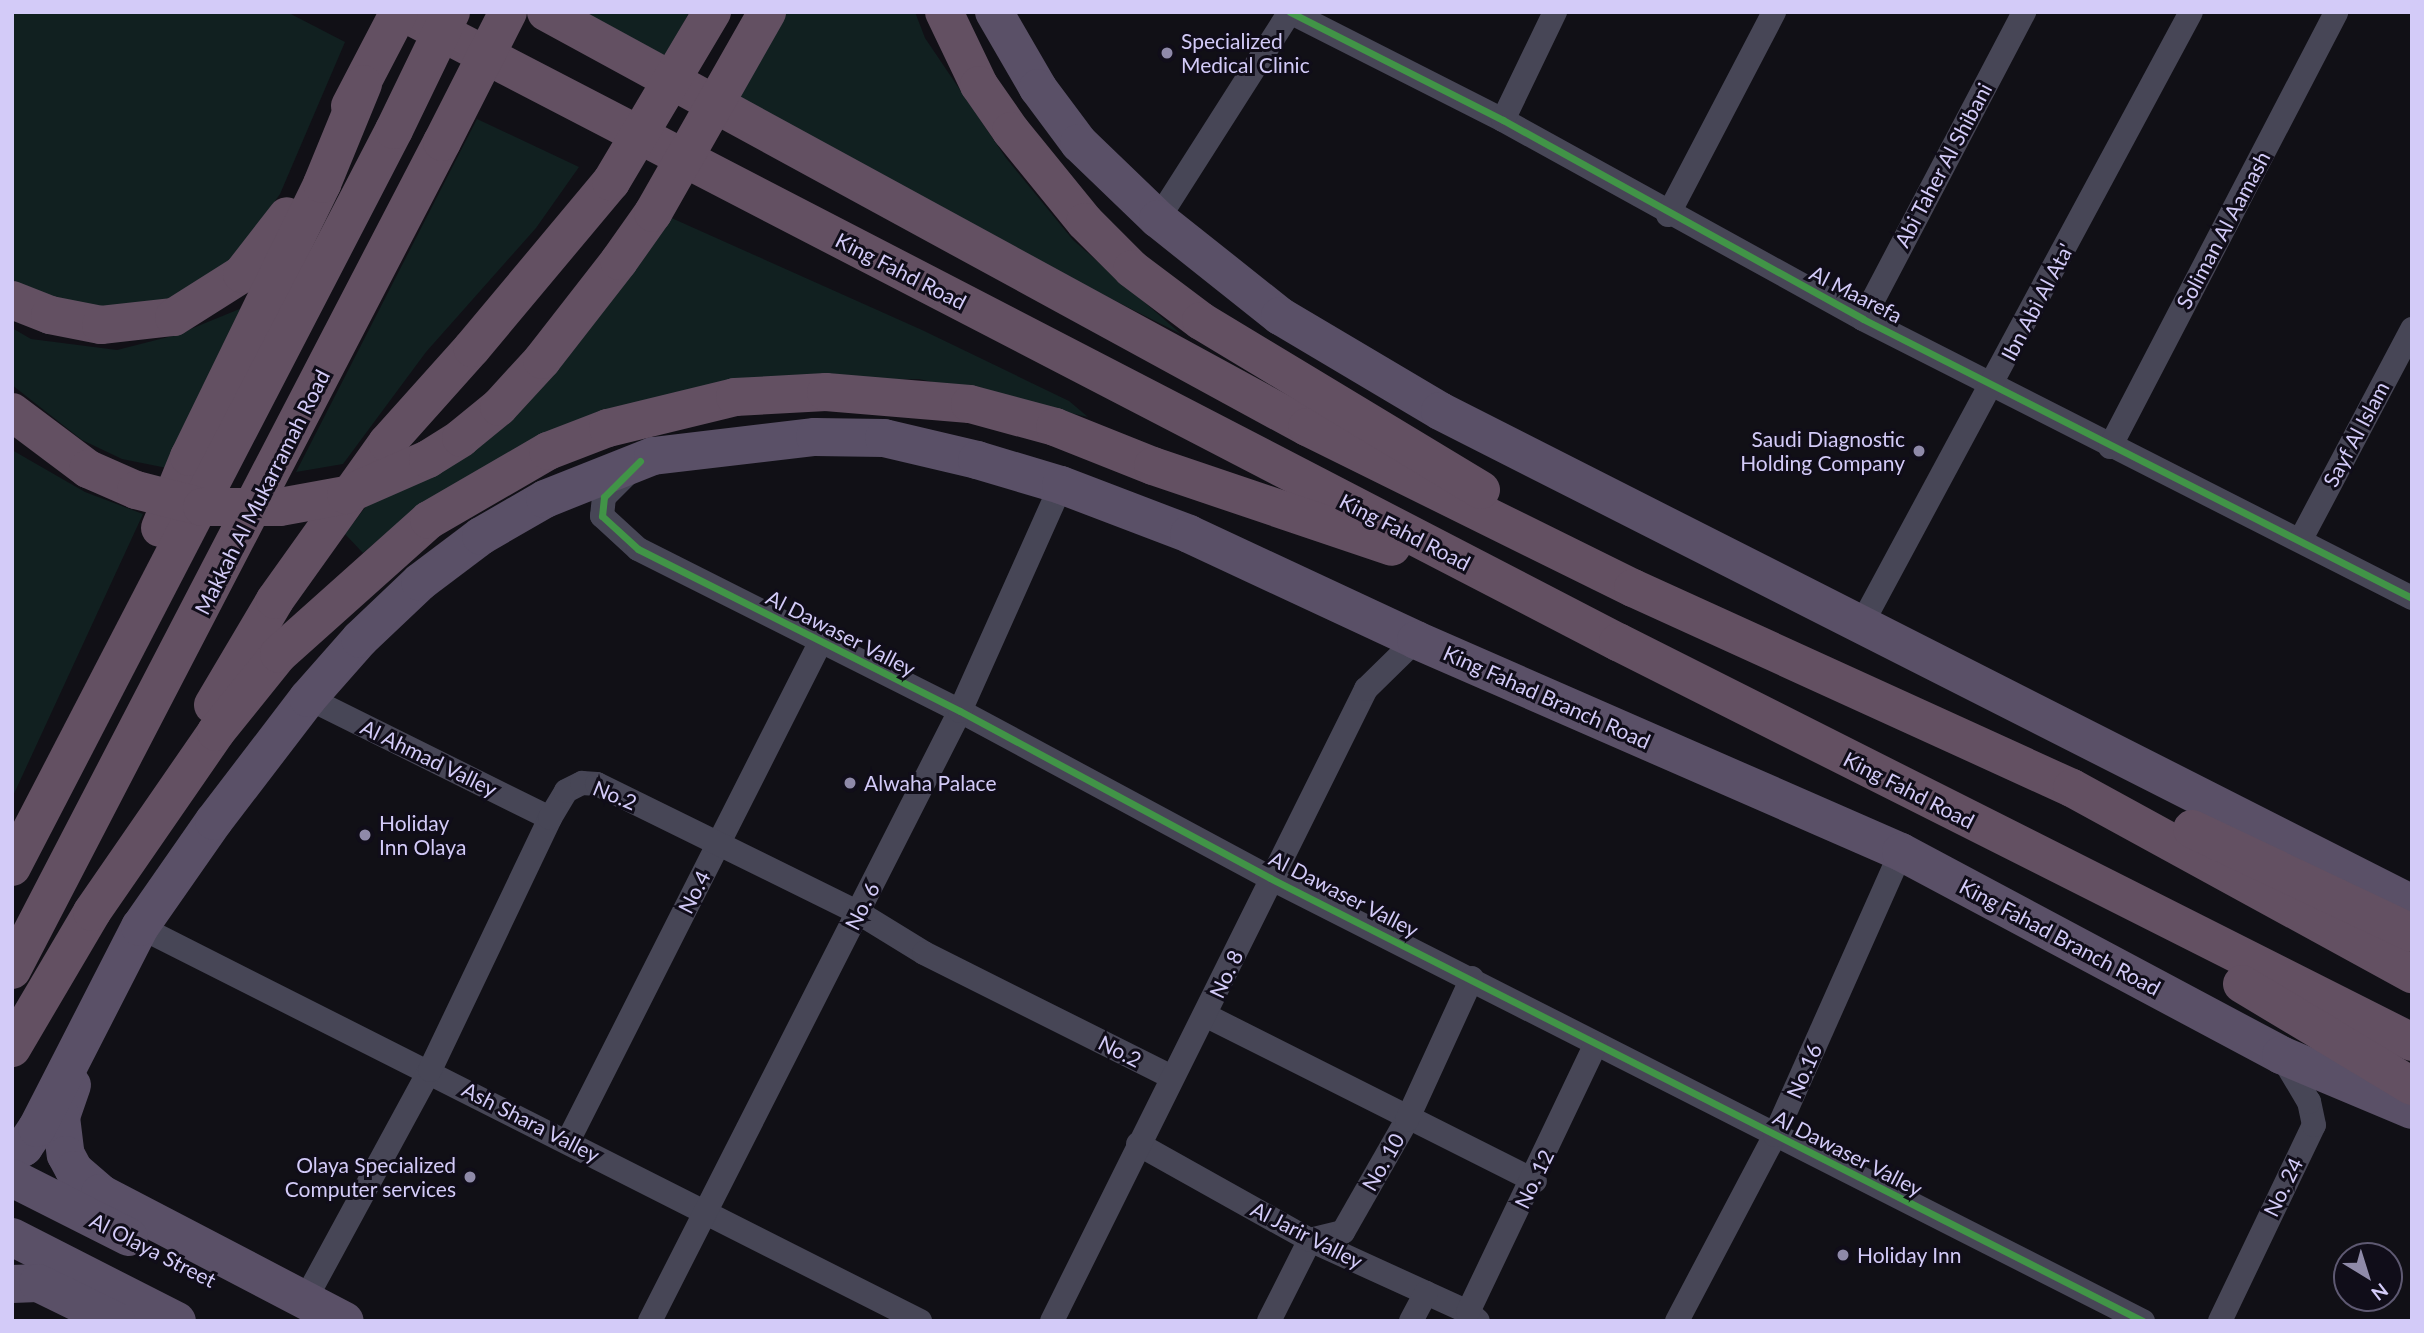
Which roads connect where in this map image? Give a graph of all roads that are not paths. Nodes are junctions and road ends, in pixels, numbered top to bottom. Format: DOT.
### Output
graph roads {
  1 [pos="401,12"];
  2 [pos="451,12"];
  3 [pos="508,12"];
  4 [pos="546,12"];
  5 [pos="712,12"];
  6 [pos="767,12"];
  7 [pos="944,12"];
  8 [pos="1290,12"];
  9 [pos="1555,12"];
  10 [pos="1774,12"];
  11 [pos="2024,12"];
  12 [pos="2191,12"];
  13 [pos="2336,12"];
  14 [pos="1007,21"];
  15 [pos="363,84"];
  16 [pos="1503,120"];
  17 [pos="1668,215"];
  18 [pos="1158,219"];
  19 [pos="12,299"];
  20 [pos="1863,318"];
  21 [pos="2412,329"];
  22 [pos="1994,382"];
  23 [pos="12,412"];
  24 [pos="2110,447"];
  25 [pos="640,461"];
  26 [pos="1061,485"];
  27 [pos="2301,539"];
  28 [pos="1633,588"];
  29 [pos="2412,598"];
  30 [pos="1860,627"];
  31 [pos="1416,640"];
  32 [pos="1618,642"];
  33 [pos="820,643"];
  34 [pos="308,698"];
  35 [pos="960,711"];
  36 [pos="2072,788"];
  37 [pos="50,795"];
  38 [pos="550,817"];
  39 [pos="719,843"];
  40 [pos="1901,852"];
  41 [pos="12,867"];
  42 [pos="1270,878"];
  43 [pos="2401,892"];
  44 [pos="2127,901"];
  45 [pos="92,912"];
  46 [pos="859,913"];
  47 [pos="140,927"];
  48 [pos="2412,933"];
  49 [pos="12,970"];
  50 [pos="2412,974"];
  51 [pos="1472,978"];
  52 [pos="102,999"];
  53 [pos="1207,1016"];
  54 [pos="2412,1042"];
  55 [pos="1596,1044"];
  56 [pos="12,1048"];
  57 [pos="2281,1055"];
  58 [pos="430,1070"];
  59 [pos="1172,1077"];
  60 [pos="2412,1086"];
  61 [pos="2412,1110"];
  62 [pos="1407,1120"];
  63 [pos="1775,1135"];
  64 [pos="568,1141"];
  65 [pos="1138,1144"];
  66 [pos="12,1154"];
  67 [pos="12,1178"];
  68 [pos="1535,1181"];
  69 [pos="708,1213"];
  70 [pos="12,1237"];
  71 [pos="1310,1240"];
  72 [pos="12,1284"];
  73 [pos="1426,1293"];
  74 [pos="300,1310"];
  75 [pos="1473,1316"];
  76 [pos="116,1321"];
  77 [pos="177,1321"];
  78 [pos="345,1321"];
  79 [pos="650,1321"];
  80 [pos="920,1321"];
  81 [pos="1052,1321"];
  82 [pos="1269,1321"];
  83 [pos="1411,1321"];
  84 [pos="1677,1321"];
  85 [pos="2143,1321"];
  86 [pos="2220,1321"];
  1 -- 15 [label="highway"];
  1 -- 32 [label="highway, King Fahd Road"];
  2 -- 37 [label="highway, bridge"];
  3 -- 49 [label="highway, Makkah Al Mukarramah Road, bridge"];
  4 -- 28 [label="highway"];
  5 -- 45 [label="highway, bridge"];
  6 -- 23 [label="highway, bridge"];
  7 -- 28 [label="highway"];
  8 -- 16 [label="street, Al Maarefa"];
  8 -- 18 [label="street"];
  9 -- 16 [label="street"];
  10 -- 17 [label="street"];
  11 -- 20 [label="street, Abi Taher Al Shibani"];
  12 -- 22 [label="street, Ibn Abi Al Ata'"];
  13 -- 24 [label="street, Soliman Al Aamash"];
  14 -- 18 [label="main road"];
  15 -- 19 [label="highway"];
  15 -- 37 [label="highway"];
  16 -- 17 [label="street, Al Maarefa"];
  17 -- 20 [label="street, Al Maarefa"];
  18 -- 30 [label="main road"];
  20 -- 22 [label="street, Al Maarefa"];
  21 -- 27 [label="street, Sayf Al Islam"];
  22 -- 24 [label="street, Al Maarefa"];
  22 -- 30 [label="street, Ibn Abi Al Ata'"];
  24 -- 27 [label="street, Al Maarefa"];
  25 -- 26 [label="main road, King Fahad Branch Road"];
  25 -- 33 [label="street, Al Dawaser Valley"];
  25 -- 34 [label="main road, King Fahad Branch Road"];
  26 -- 31 [label="main road, King Fahad Branch Road"];
  26 -- 35 [label="street, No. 6"];
  27 -- 29 [label="street, Al Maarefa"];
  28 -- 36 [label="highway"];
  30 -- 43 [label="main road"];
  31 -- 40 [label="main road, King Fahad Branch Road"];
  31 -- 42 [label="street, No. 8"];
  32 -- 44 [label="highway, King Fahd Road"];
  32 -- 45 [label="highway"];
  33 -- 35 [label="street, Al Dawaser Valley"];
  33 -- 39 [label="street, No.4"];
  34 -- 38 [label="street, Al Ahmad Valley"];
  34 -- 47 [label="main road, King Fahad Branch Road"];
  35 -- 42 [label="street, Al Dawaser Valley"];
  35 -- 46 [label="street, No. 6"];
  36 -- 48 [label="highway"];
  36 -- 50 [label="highway"];
  37 -- 41 [label="highway"];
  38 -- 39 [label="street, No.2"];
  38 -- 58 [label="street, No.2"];
  39 -- 46 [label="street, No.2"];
  39 -- 64 [label="street, No.4"];
  40 -- 57 [label="main road, King Fahad Branch Road"];
  40 -- 63 [label="street, No.16"];
  42 -- 51 [label="street, Al Dawaser Valley"];
  42 -- 53 [label="street, No. 8"];
  44 -- 54 [label="highway, King Fahd Road"];
  44 -- 60 [label="highway"];
  45 -- 56 [label="highway"];
  46 -- 59 [label="street, No.2"];
  46 -- 69 [label="street, No. 6"];
  47 -- 52 [label="main road, King Fahad Branch Road"];
  47 -- 58 [label="street, Ash Shara Valley"];
  51 -- 55 [label="street, Al Dawaser Valley"];
  51 -- 62 [label="street, No. 10"];
  52 -- 66 [label="main road"];
  52 -- 74 [label="main road"];
  53 -- 59 [label="street, No. 8"];
  53 -- 62 [label="street"];
  55 -- 63 [label="street, Al Dawaser Valley"];
  55 -- 68 [label="street, No. 12"];
  57 -- 61 [label="main road, King Fahad Branch Road"];
  57 -- 86 [label="street, No. 24"];
  58 -- 64 [label="street, Ash Shara Valley"];
  58 -- 74 [label="street, No.2"];
  59 -- 65 [label="street, No. 8"];
  62 -- 68 [label="street"];
  62 -- 71 [label="street, No. 10"];
  63 -- 84 [label="street, No.16"];
  63 -- 85 [label="street, Al Dawaser Valley"];
  64 -- 69 [label="street, Ash Shara Valley"];
  65 -- 71 [label="street, Al Jarir Valley"];
  65 -- 81 [label="street, No. 8"];
  67 -- 74 [label="main road, Al Olaya Street"];
  68 -- 75 [label="street, No. 12"];
  69 -- 79 [label="street, No. 6"];
  69 -- 80 [label="street, Ash Shara Valley"];
  70 -- 77 [label="main road"];
  71 -- 73 [label="street, Al Jarir Valley"];
  71 -- 82 [label="street"];
  72 -- 76 [label="main road"];
  73 -- 75 [label="street, Al Jarir Valley"];
  73 -- 83 [label="street"];
  74 -- 78 [label="main road"];
}
